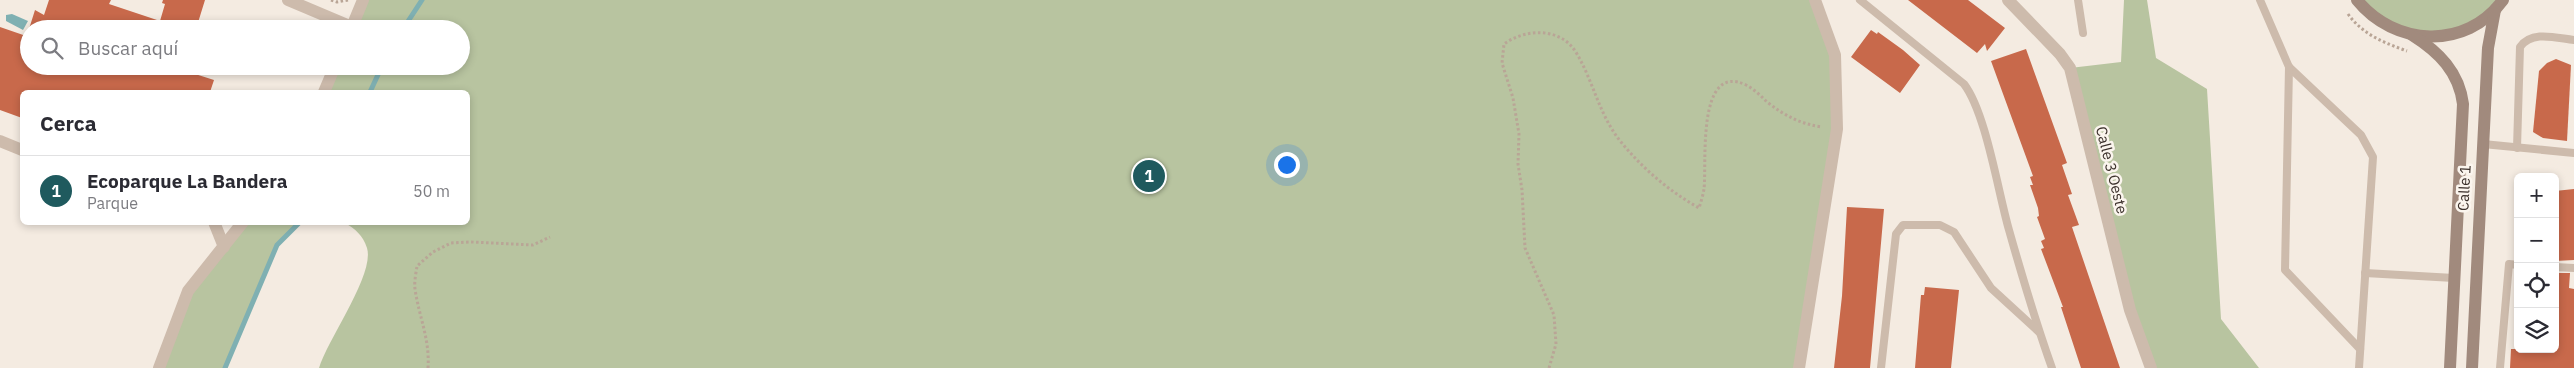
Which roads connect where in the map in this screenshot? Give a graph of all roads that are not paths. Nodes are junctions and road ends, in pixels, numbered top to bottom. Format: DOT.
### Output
graph roads {
  1 [pos="288,0"];
  2 [pos="363,0"];
  3 [pos="1815,0"];
  4 [pos="1860,0"];
  5 [pos="2008,0"];
  6 [pos="2078,0"];
  7 [pos="2260,0"];
  8 [pos="2357,0"];
  9 [pos="2503,0"];
  10 [pos="2495,10"];
  11 [pos="334,20"];
  12 [pos="355,20"];
  13 [pos="2083,34"];
  14 [pos="2412,35"];
  15 [pos="2574,40"];
  16 [pos="2289,68"];
  17 [pos="331,75"];
  18 [pos="325,90"];
  19 [pos="0,141"];
  20 [pos="2483,144"];
  21 [pos="2517,148"];
  22 [pos="20,149"];
  23 [pos="2574,154"];
  24 [pos="215,225"];
  25 [pos="242,225"];
  26 [pos="224,247"];
  27 [pos="2514,265"];
  28 [pos="2559,267"];
  29 [pos="2574,268"];
  30 [pos="2366,273"];
  31 [pos="2454,278"];
  32 [pos="2039,332"];
  33 [pos="2360,349"];
  34 [pos="159,368"];
  35 [pos="1800,368"];
  36 [pos="1880,368"];
  37 [pos="2052,368"];
  38 [pos="2151,368"];
  39 [pos="2359,368"];
  40 [pos="2450,368"];
  41 [pos="2472,368"];
  42 [pos="2500,368"];
  1 -- 11 [label="street"];
  2 -- 12 [label="street"];
  3 -- 35 [label="street"];
  4 -- 32 [label="lane"];
  5 -- 38 [label="street, Calle 3 Oeste"];
  6 -- 13 [label="lane"];
  7 -- 16 [label="lane"];
  8 -- 14 [label="main road"];
  9 -- 10 [label="main road"];
  10 -- 14 [label="main road"];
  10 -- 20 [label="main road, Calle 1"];
  14 -- 31 [label="main road, Calle 1"];
  15 -- 21 [label="lane"];
  16 -- 30 [label="lane"];
  16 -- 33 [label="lane"];
  17 -- 18 [label="street"];
  19 -- 22 [label="street"];
  20 -- 21 [label="lane"];
  20 -- 41 [label="main road, Calle 1"];
  21 -- 23 [label="lane"];
  24 -- 26 [label="street"];
  25 -- 26 [label="street"];
  26 -- 34 [label="street"];
  27 -- 42 [label="lane"];
  28 -- 29 [label="lane"];
  30 -- 31 [label="lane"];
  30 -- 33 [label="lane"];
  31 -- 40 [label="main road, Calle 1"];
  32 -- 36 [label="lane"];
  32 -- 37 [label="lane"];
  33 -- 39 [label="lane"];
}
